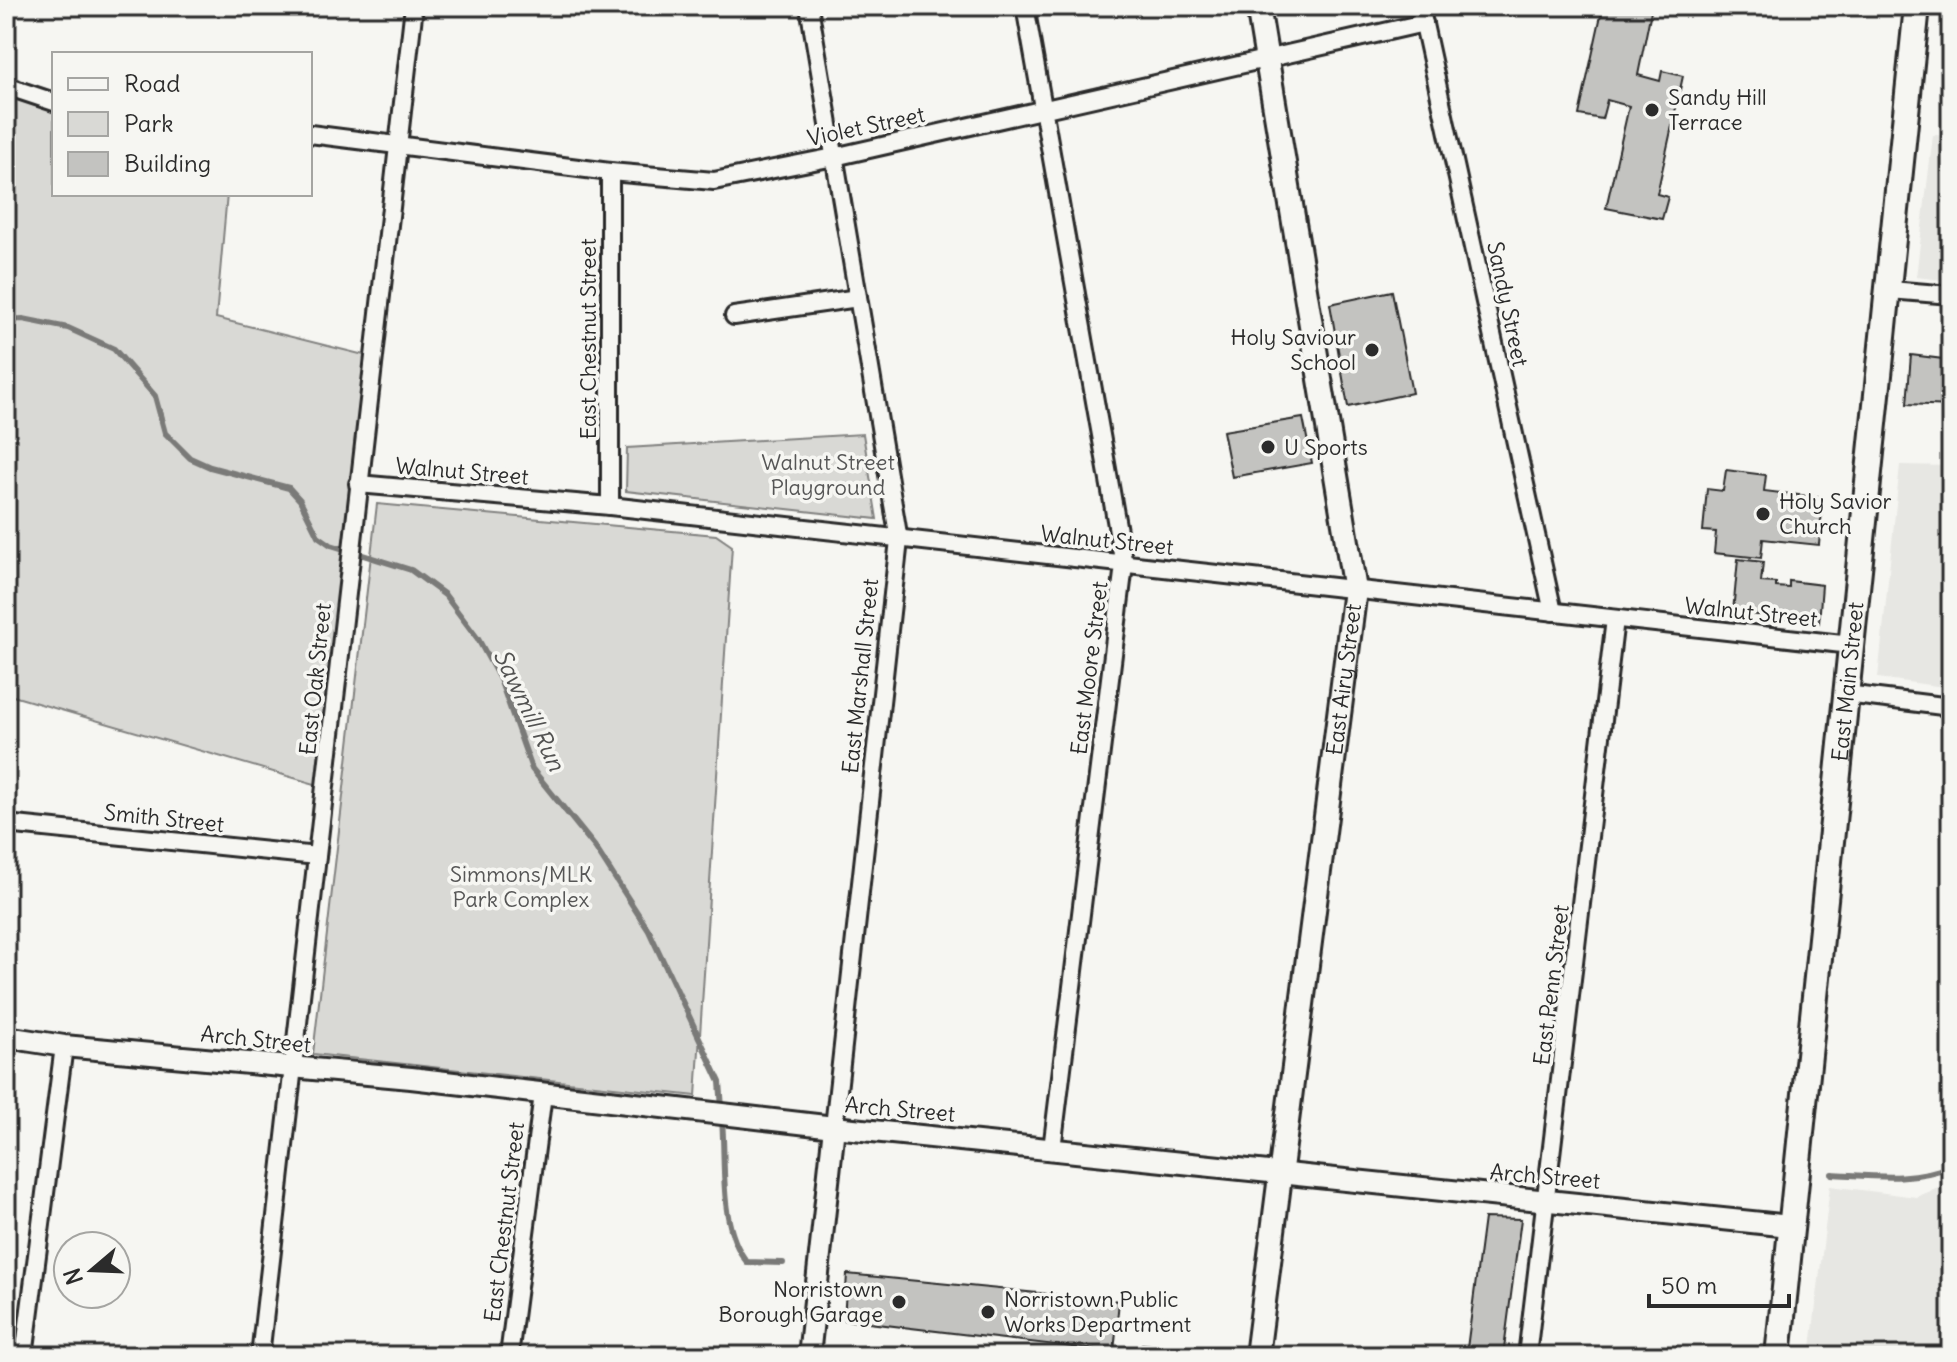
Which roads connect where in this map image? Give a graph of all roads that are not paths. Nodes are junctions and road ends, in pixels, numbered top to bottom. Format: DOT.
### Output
graph roads {
  1 [pos="414,6"];
  2 [pos="809,6"];
  3 [pos="1025,6"];
  4 [pos="1258,6"];
  5 [pos="1917,6"];
  6 [pos="1422,14"];
  7 [pos="1268,57"];
  8 [pos="6,86"];
  9 [pos="52,101"];
  10 [pos="1043,108"];
  11 [pos="312,134"];
  12 [pos="397,144"];
  13 [pos="834,157"];
  14 [pos="610,172"];
  15 [pos="1890,290"];
  16 [pos="1951,295"];
  17 [pos="858,298"];
  18 [pos="734,316"];
  19 [pos="358,484"];
  20 [pos="610,506"];
  21 [pos="899,540"];
  22 [pos="1124,565"];
  23 [pos="1355,590"];
  24 [pos="1553,612"];
  25 [pos="1615,619"];
  26 [pos="1851,645"];
  27 [pos="1846,694"];
  28 [pos="1951,707"];
  29 [pos="6,824"];
  30 [pos="317,856"];
  31 [pos="6,1037"];
  32 [pos="64,1046"];
  33 [pos="293,1067"];
  34 [pos="543,1094"];
  35 [pos="834,1127"];
  36 [pos="1052,1149"];
  37 [pos="1280,1173"];
  38 [pos="1548,1200"];
  39 [pos="1790,1226"];
  40 [pos="24,1356"];
  41 [pos="260,1356"];
  42 [pos="509,1356"];
  43 [pos="809,1356"];
  44 [pos="1257,1356"];
  45 [pos="1527,1356"];
  46 [pos="1778,1356"];
  1 -- 12 [label="street, East Oak Street"];
  2 -- 13 [label="street, East Marshall Street"];
  3 -- 10 [label="street, East Moore Street"];
  4 -- 7 [label="main road, East Airy Street"];
  5 -- 15 [label="main road, East Main Street"];
  6 -- 7 [label="street, Violet Street"];
  6 -- 24 [label="street, Sandy Street"];
  7 -- 10 [label="street, Violet Street"];
  7 -- 23 [label="main road, East Airy Street"];
  8 -- 9 [label="street"];
  10 -- 13 [label="street, Violet Street"];
  10 -- 22 [label="street, East Moore Street"];
  11 -- 12 [label="street, Violet Street"];
  12 -- 14 [label="street, Violet Street"];
  12 -- 19 [label="street, East Oak Street"];
  13 -- 14 [label="street, Violet Street"];
  13 -- 17 [label="street, East Marshall Street"];
  14 -- 20 [label="street, East Chestnut Street"];
  15 -- 16 [label="street"];
  15 -- 26 [label="main road, East Main Street"];
  17 -- 18 [label="street"];
  17 -- 21 [label="street, East Marshall Street"];
  19 -- 20 [label="street, Walnut Street"];
  19 -- 30 [label="street, East Oak Street"];
  20 -- 21 [label="street, Walnut Street"];
  21 -- 22 [label="street, Walnut Street"];
  21 -- 35 [label="street, East Marshall Street"];
  22 -- 23 [label="street, Walnut Street"];
  22 -- 36 [label="street, East Moore Street"];
  23 -- 24 [label="street, Walnut Street"];
  23 -- 37 [label="main road, East Airy Street"];
  24 -- 25 [label="street, Walnut Street"];
  25 -- 26 [label="street, Walnut Street"];
  25 -- 38 [label="street, East Penn Street"];
  26 -- 27 [label="main road, East Main Street"];
  27 -- 28 [label="street"];
  27 -- 39 [label="main road, East Main Street"];
  29 -- 30 [label="street, Smith Street"];
  30 -- 33 [label="street, East Oak Street"];
  31 -- 32 [label="street, Arch Street"];
  32 -- 33 [label="street, Arch Street"];
  32 -- 40 [label="street"];
  33 -- 34 [label="street, Arch Street"];
  33 -- 41 [label="street, East Oak Street"];
  34 -- 35 [label="street, Arch Street"];
  34 -- 42 [label="street, East Chestnut Street"];
  35 -- 36 [label="street, Arch Street"];
  35 -- 43 [label="street, East Marshall Street"];
  36 -- 37 [label="street, Arch Street"];
  37 -- 38 [label="street, Arch Street"];
  37 -- 44 [label="main road, East Airy Street"];
  38 -- 39 [label="street, Arch Street"];
  38 -- 45 [label="street, East Penn Street"];
  39 -- 46 [label="main road, East Main Street"];
}
